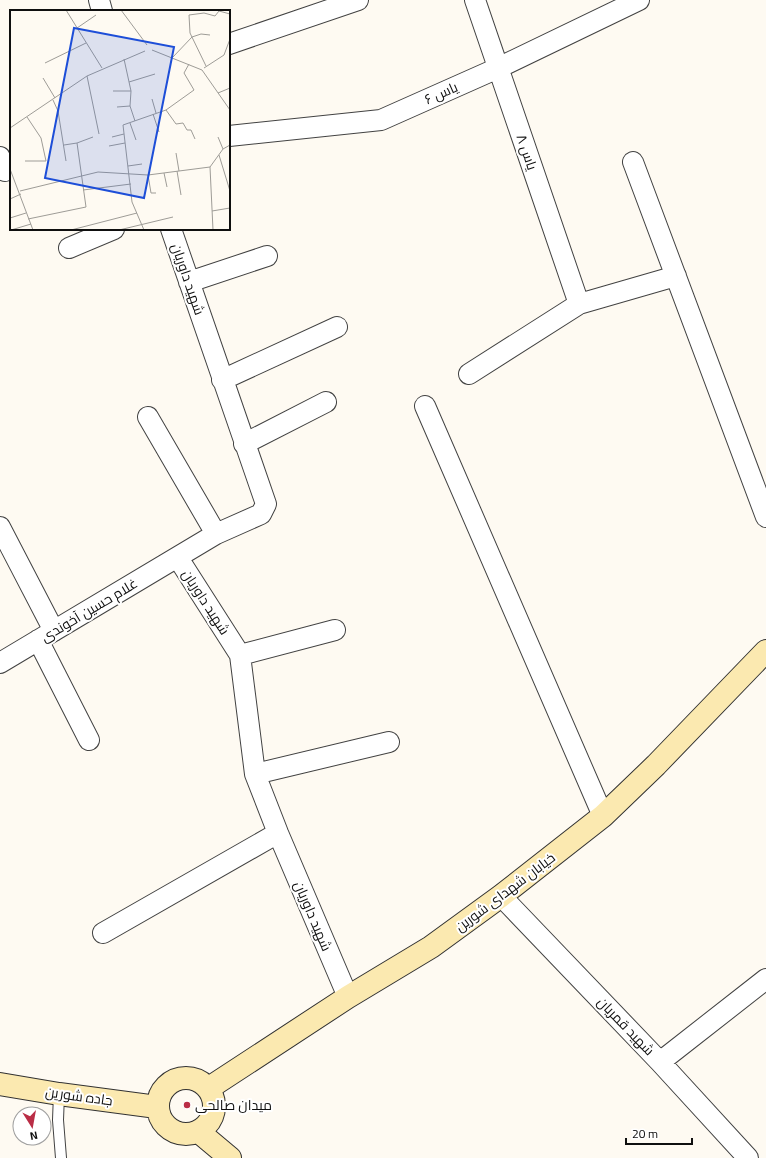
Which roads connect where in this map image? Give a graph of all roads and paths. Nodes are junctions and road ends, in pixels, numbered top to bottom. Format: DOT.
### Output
graph roads {
  1 [pos="99,0"];
  2 [pos="358,0"];
  3 [pos="475,0"];
  4 [pos="638,0"];
  5 [pos="102,10"];
  6 [pos="230,44"];
  7 [pos="498,68"];
  8 [pos="230,136"];
  9 [pos="633,162"];
  10 [pos="112,230"];
  11 [pos="171,230"];
  12 [pos="69,248"];
  13 [pos="267,256"];
  14 [pos="676,276"];
  15 [pos="189,282"];
  16 [pos="579,304"];
  17 [pos="337,327"];
  18 [pos="469,374"];
  19 [pos="222,380"];
  20 [pos="326,402"];
  21 [pos="425,406"];
  22 [pos="148,417"];
  23 [pos="244,444"];
  24 [pos="766,517"];
  25 [pos="0,527"];
  26 [pos="216,534"];
  27 [pos="178,558"];
  28 [pos="335,630"];
  29 [pos="46,636"];
  30 [pos="766,651"];
  31 [pos="240,655"];
  32 [pos="0,663"];
  33 [pos="89,740"];
  34 [pos="389,742"];
  35 [pos="255,774"];
  36 [pos="603,816"];
  37 [pos="278,833"];
  38 [pos="501,896"];
  39 [pos="104,933"];
  40 [pos="766,980"];
  41 [pos="348,997"];
  42 [pos="660,1062"];
  43 [pos="0,1084"];
  44 [pos="209,1088"];
  45 [pos="59,1094"];
  46 [pos="158,1107"];
  47 [pos="199,1132"];
  48 [pos="61,1158"];
  49 [pos="230,1158"];
  50 [pos="747,1158"];
  1 -- 5 [label="street"];
  2 -- 6 [label="street"];
  3 -- 7 [label="street, یاس ۸"];
  4 -- 7 [label="street, یاس ۶"];
  7 -- 8 [label="street, یاس ۶"];
  7 -- 16 [label="street, یاس ۸"];
  9 -- 14 [label="street"];
  10 -- 12 [label="street"];
  11 -- 15 [label="street, شهید داوریان"];
  13 -- 15 [label="street"];
  14 -- 16 [label="street"];
  14 -- 24 [label="street"];
  15 -- 19 [label="street, شهید داوریان"];
  16 -- 18 [label="street"];
  17 -- 19 [label="street"];
  19 -- 23 [label="street, شهید داوریان"];
  20 -- 23 [label="street"];
  21 -- 36 [label="street"];
  22 -- 26 [label="street"];
  23 -- 26 [label="street, شهید داوریان"];
  25 -- 29 [label="street"];
  26 -- 27 [label="street, شهید داوریان"];
  27 -- 29 [label="street, غلام حسین آخوندی"];
  27 -- 31 [label="street, شهید داوریان"];
  28 -- 31 [label="street"];
  29 -- 32 [label="street, غلام حسین آخوندی"];
  29 -- 33 [label="street"];
  30 -- 36 [label="street, خیابان شهدای شورین"];
  31 -- 35 [label="street, شهید داوریان"];
  34 -- 35 [label="street"];
  35 -- 37 [label="street, شهید داوریان"];
  36 -- 38 [label="street, خیابان شهدای شورین"];
  37 -- 39 [label="street"];
  37 -- 41 [label="street, شهید داوریان"];
  38 -- 41 [label="street, خیابان شهدای شورین"];
  38 -- 42 [label="street, شهید قمریان"];
  40 -- 42 [label="street"];
  41 -- 44 [label="street, خیابان شهدای شورین"];
  42 -- 50 [label="street, شهید قمریان"];
  43 -- 45 [label="street, جاده شورين"];
  44 -- 46 [label="street"];
  44 -- 47 [label="street"];
  45 -- 46 [label="street, جاده شورين"];
  45 -- 48 [label="lane"];
  46 -- 47 [label="street"];
  47 -- 49 [label="street"];
}
